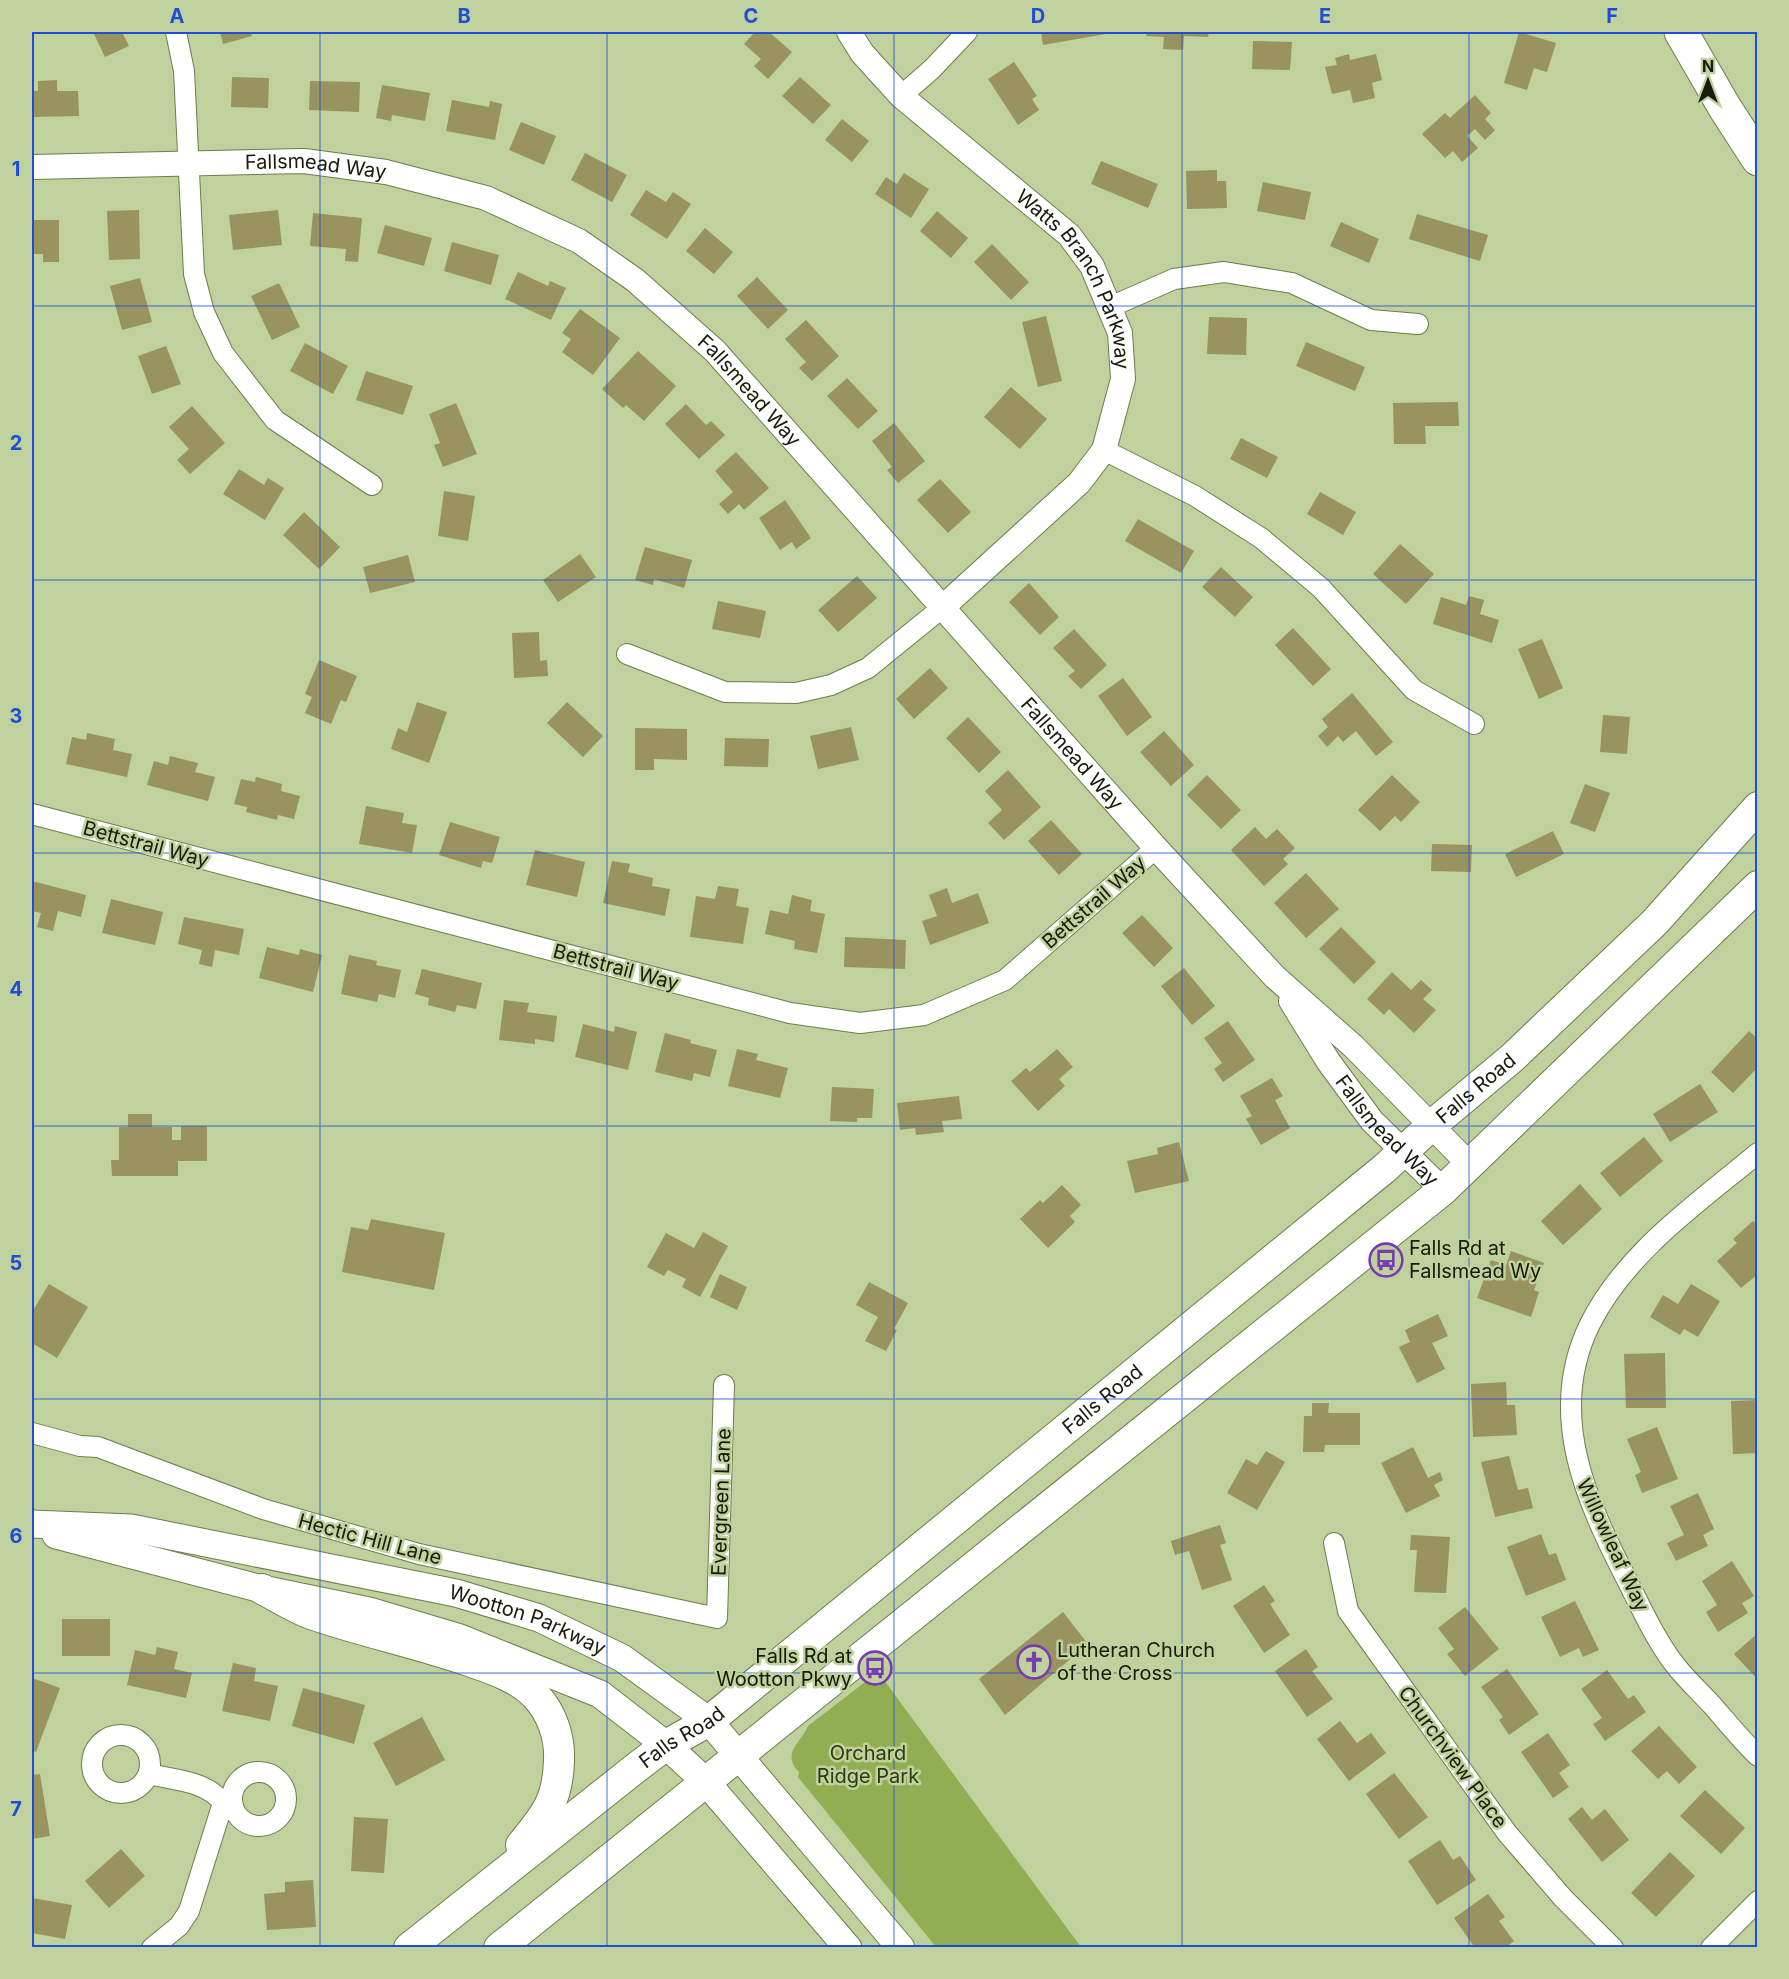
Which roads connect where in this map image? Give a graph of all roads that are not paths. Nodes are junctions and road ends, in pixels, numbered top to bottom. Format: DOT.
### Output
graph roads {
  1 [pos="176,32"];
  2 [pos="849,32"];
  3 [pos="968,32"];
  4 [pos="1681,32"];
  5 [pos="901,96"];
  6 [pos="1758,159"];
  7 [pos="188,162"];
  8 [pos="32,167"];
  9 [pos="1110,307"];
  10 [pos="1418,324"];
  11 [pos="1104,450"];
  12 [pos="372,485"];
  13 [pos="943,607"];
  14 [pos="627,654"];
  15 [pos="1474,724"];
  16 [pos="1758,807"];
  17 [pos="32,814"];
  18 [pos="1156,848"];
  19 [pos="1758,886"];
  20 [pos="1275,977"];
  21 [pos="1432,1125"];
  22 [pos="1403,1153"];
  23 [pos="1758,1153"];
  24 [pos="1469,1164"];
  25 [pos="1443,1190"];
  26 [pos="724,1385"];
  27 [pos="32,1432"];
  28 [pos="32,1524"];
  29 [pos="32,1529"];
  30 [pos="1334,1543"];
  31 [pos="262,1589"];
  32 [pos="717,1618"];
  33 [pos="709,1721"];
  34 [pos="666,1745"];
  35 [pos="739,1755"];
  36 [pos="1758,1756"];
  37 [pos="148,1774"];
  38 [pos="706,1782"];
  39 [pos="470,1900"];
  40 [pos="1758,1901"];
  41 [pos="152,1947"];
  42 [pos="409,1947"];
  43 [pos="499,1947"];
  44 [pos="848,1947"];
  45 [pos="901,1947"];
  46 [pos="1613,1947"];
  47 [pos="1711,1947"];
  1 -- 7 [label="street"];
  2 -- 5 [label="street, Watts Branch Parkway"];
  3 -- 5 [label="street"];
  4 -- 6 [label="highway"];
  5 -- 9 [label="street, Watts Branch Parkway"];
  7 -- 8 [label="street, Fallsmead Way"];
  7 -- 12 [label="street"];
  7 -- 13 [label="street, Fallsmead Way"];
  9 -- 10 [label="street"];
  9 -- 11 [label="street, Watts Branch Parkway"];
  11 -- 13 [label="street, Watts Branch Parkway"];
  11 -- 15 [label="street"];
  13 -- 14 [label="street"];
  13 -- 18 [label="street, Fallsmead Way"];
  16 -- 21 [label="main road, Falls Road"];
  17 -- 18 [label="street, Bettstrail Way"];
  18 -- 20 [label="street, Fallsmead Way"];
  19 -- 24 [label="main road"];
  20 -- 21 [label="street, Fallsmead Way"];
  20 -- 22 [label="street, Fallsmead Way"];
  21 -- 22 [label="main road, Falls Road"];
  21 -- 24 [label="street, Fallsmead Way"];
  22 -- 25 [label="street, Fallsmead Way"];
  22 -- 33 [label="main road, Falls Road"];
  23 -- 36 [label="street, Willowleaf Way"];
  24 -- 25 [label="main road"];
  25 -- 35 [label="main road"];
  26 -- 32 [label="street, Evergreen Lane"];
  27 -- 32 [label="street, Hectic Hill Lane"];
  28 -- 33 [label="main road, Wootton Parkway"];
  29 -- 31 [label="main road, Wootton Parkway"];
  30 -- 46 [label="street, Churchview Place"];
  31 -- 34 [label="main road, Wootton Parkway"];
  31 -- 39 [label="main road"];
  33 -- 34 [label="main road, Falls Road"];
  33 -- 35 [label="main road, Wootton Parkway"];
  34 -- 38 [label="main road, Wootton Parkway"];
  34 -- 39 [label="main road, Falls Road"];
  35 -- 38 [label="main road"];
  35 -- 45 [label="main road, Wootton Parkway"];
  37 -- 41 [label="street"];
  38 -- 43 [label="main road"];
  38 -- 44 [label="main road, Wootton Parkway"];
  39 -- 42 [label="main road, Falls Road"];
  40 -- 47 [label="street"];
}
